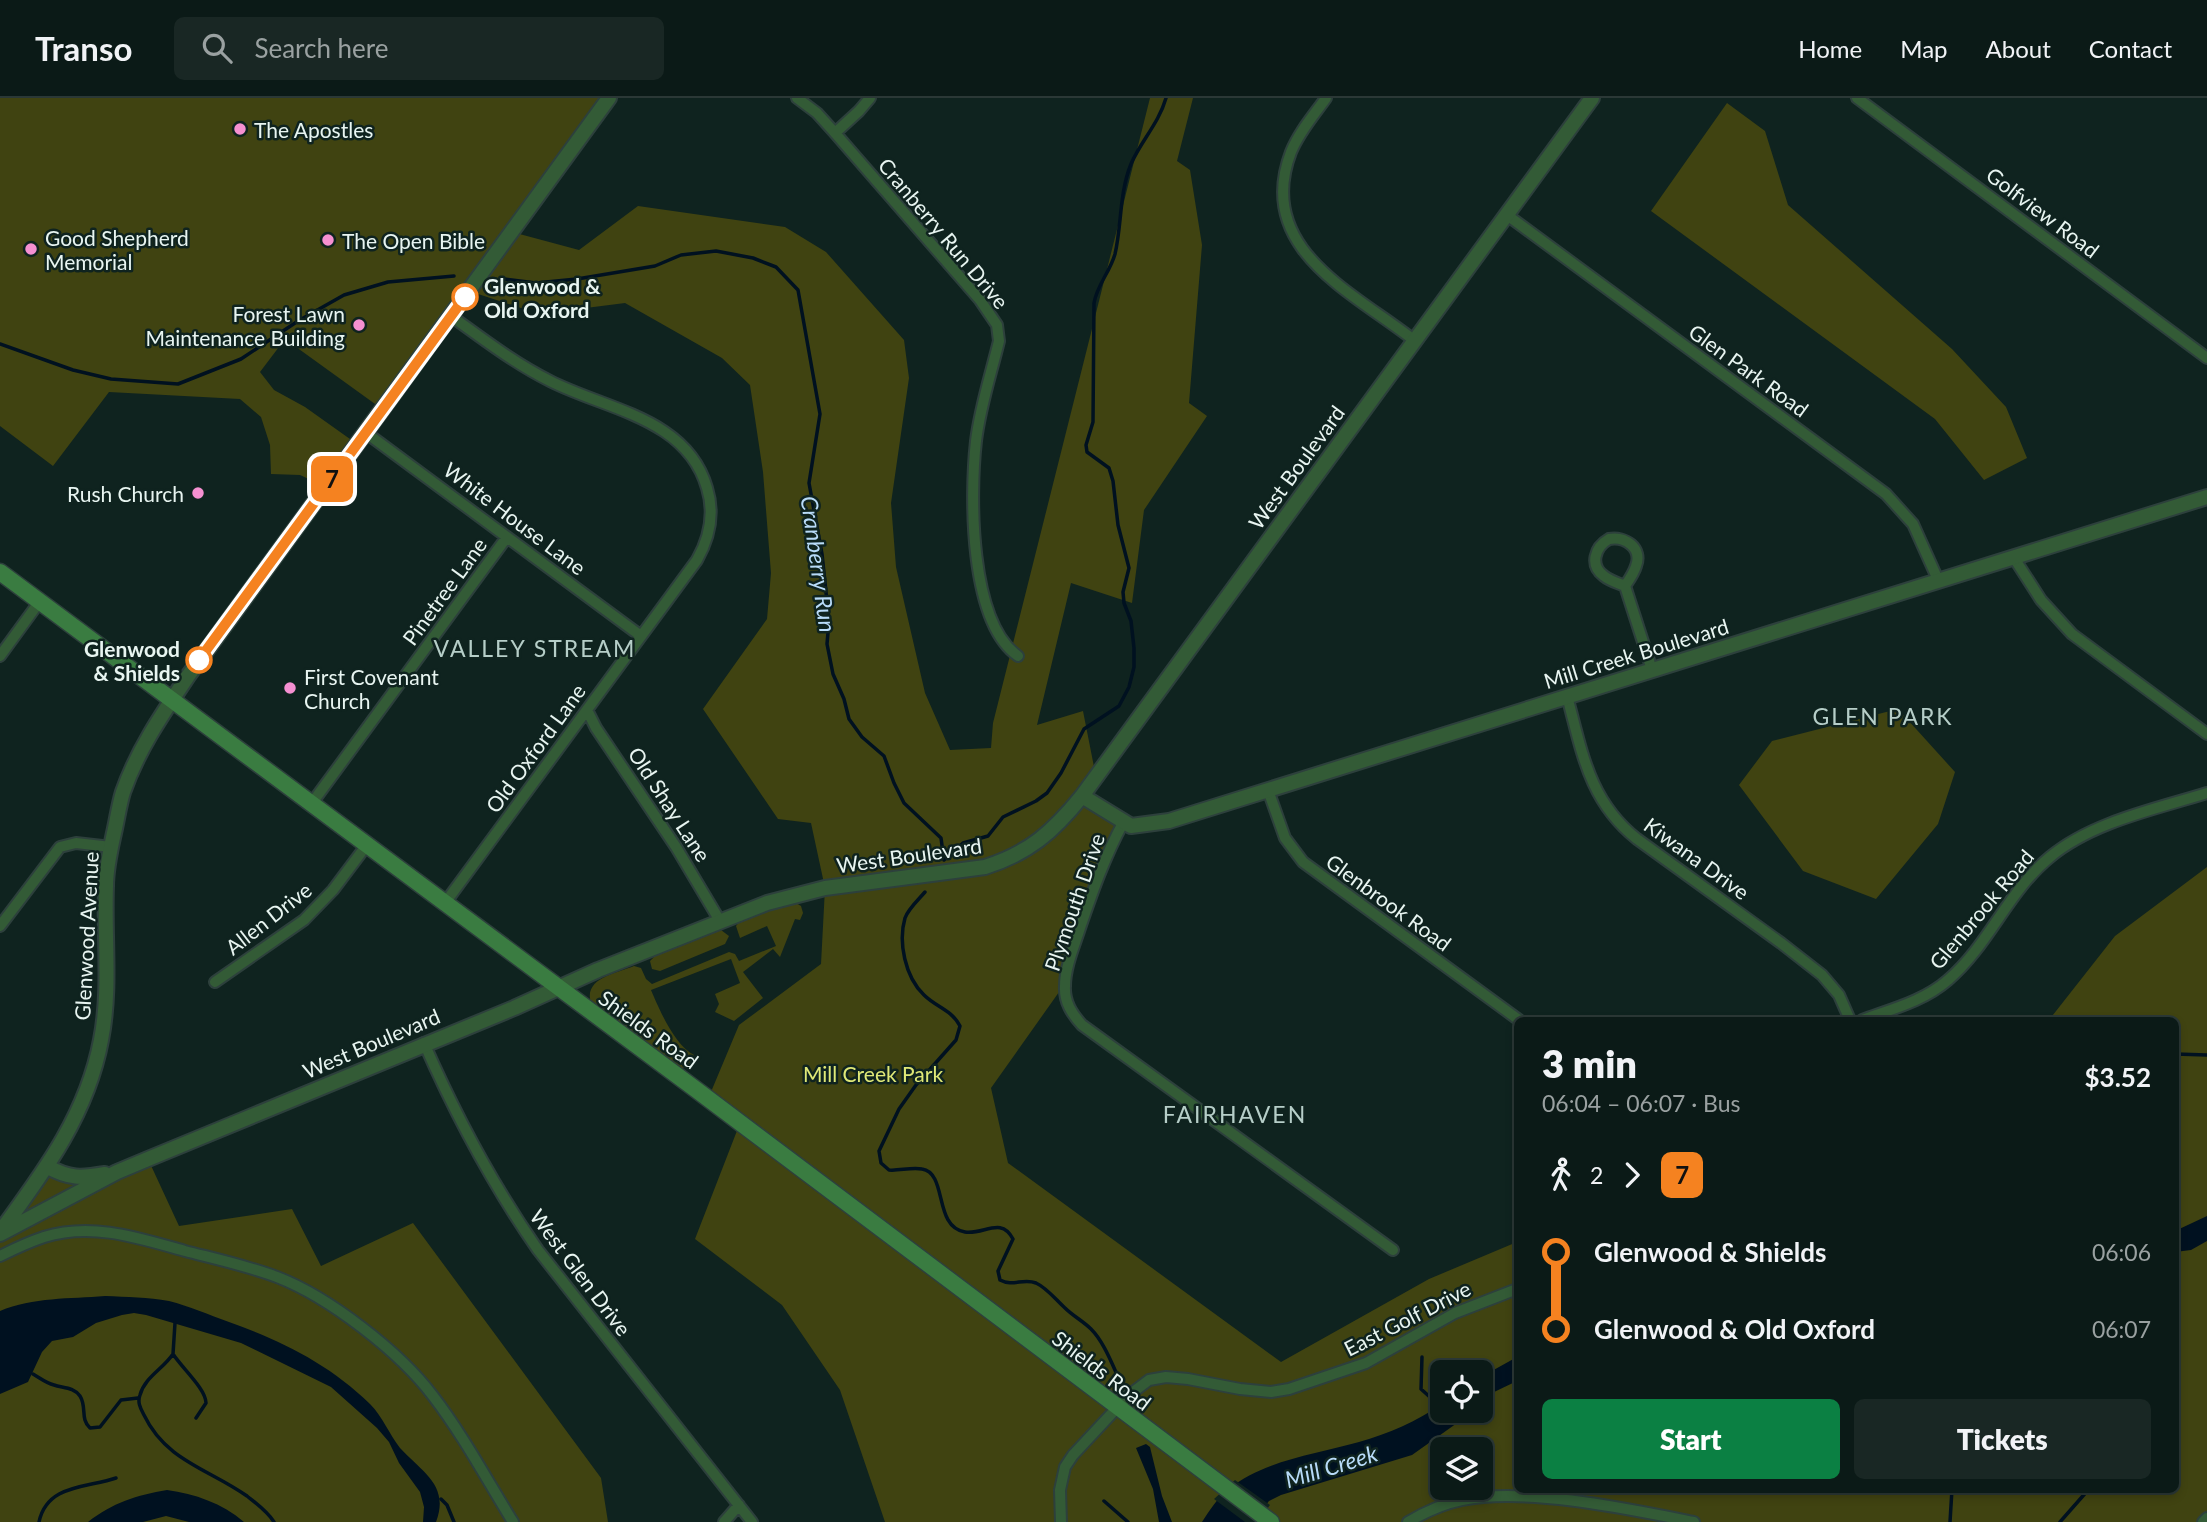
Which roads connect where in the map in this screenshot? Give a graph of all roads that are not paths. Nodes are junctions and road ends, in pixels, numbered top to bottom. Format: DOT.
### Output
graph roads {
  1 [pos="609,98"];
  2 [pos="797,98"];
  3 [pos="870,98"];
  4 [pos="1326,98"];
  5 [pos="1592,98"];
  6 [pos="1857,98"];
  7 [pos="835,133"];
  8 [pos="1507,215"];
  9 [pos="451,316"];
  10 [pos="1415,341"];
  11 [pos="2207,358"];
  12 [pos="366,432"];
  13 [pos="2207,497"];
  14 [pos="507,537"];
  15 [pos="2014,558"];
  16 [pos="0,572"];
  17 [pos="1938,582"];
  18 [pos="1625,586"];
  19 [pos="40,601"];
  20 [pos="641,636"];
  21 [pos="0,656"];
  22 [pos="1018,656"];
  23 [pos="1652,670"];
  24 [pos="1567,696"];
  25 [pos="172,699"];
  26 [pos="587,709"];
  27 [pos="2207,734"];
  28 [pos="1268,790"];
  29 [pos="2207,793"];
  30 [pos="1082,796"];
  31 [pos="312,803"];
  32 [pos="1123,823"];
  33 [pos="366,846"];
  34 [pos="111,847"];
  35 [pos="445,903"];
  36 [pos="720,920"];
  37 [pos="0,926"];
  38 [pos="215,982"];
  39 [pos="558,988"];
  40 [pos="1515,1017"];
  41 [pos="1849,1017"];
  42 [pos="1870,1017"];
  43 [pos="424,1043"];
  44 [pos="48,1167"];
  45 [pos="117,1172"];
  46 [pos="0,1233"];
  47 [pos="1393,1251"];
  48 [pos="0,1256"];
  49 [pos="1514,1290"];
  50 [pos="1117,1408"];
  51 [pos="739,1505"];
  52 [pos="513,1522"];
  53 [pos="724,1522"];
  54 [pos="752,1522"];
  55 [pos="1061,1522"];
  56 [pos="1271,1522"];
  57 [pos="1408,1522"];
  58 [pos="1694,1522"];
  1 -- 9 [label="street, Glenwood Avenue"];
  2 -- 7 [label="street, Cranberry Run Drive"];
  3 -- 7 [label="street"];
  4 -- 10 [label="street"];
  5 -- 8 [label="street, West Boulevard"];
  6 -- 11 [label="street, Golfview Road"];
  7 -- 22 [label="street, Cranberry Run Drive"];
  8 -- 10 [label="street, West Boulevard"];
  8 -- 17 [label="street, Glen Park Road"];
  9 -- 12 [label="street, Glenwood Avenue"];
  9 -- 20 [label="street, Old Oxford Lane"];
  10 -- 30 [label="street, West Boulevard"];
  12 -- 14 [label="street, White House Lane"];
  12 -- 25 [label="street, Glenwood Avenue"];
  13 -- 15 [label="street, Mill Creek Boulevard"];
  14 -- 20 [label="street, White House Lane"];
  14 -- 31 [label="street, Pinetree Lane"];
  15 -- 17 [label="street, Mill Creek Boulevard"];
  15 -- 27 [label="street"];
  16 -- 19 [label="main road, Shields Road"];
  17 -- 23 [label="street, Mill Creek Boulevard"];
  18 -- 18 [label="street"];
  18 -- 23 [label="street"];
  19 -- 21 [label="street"];
  19 -- 25 [label="main road, Shields Road"];
  20 -- 26 [label="street, Old Oxford Lane"];
  23 -- 24 [label="street, Mill Creek Boulevard"];
  24 -- 28 [label="street, Mill Creek Boulevard"];
  24 -- 41 [label="street, Kiwana Drive"];
  25 -- 31 [label="main road, Shields Road"];
  25 -- 34 [label="street, Glenwood Avenue"];
  26 -- 35 [label="street, Old Oxford Lane"];
  26 -- 36 [label="street, Old Shay Lane"];
  28 -- 32 [label="street, Mill Creek Boulevard"];
  28 -- 40 [label="street, Glenbrook Road"];
  29 -- 42 [label="street, Glenbrook Road"];
  30 -- 32 [label="street"];
  30 -- 36 [label="street, West Boulevard"];
  31 -- 33 [label="main road, Shields Road"];
  32 -- 47 [label="street, Plymouth Drive"];
  33 -- 35 [label="main road, Shields Road"];
  33 -- 38 [label="street, Allen Drive"];
  34 -- 37 [label="street"];
  34 -- 44 [label="street, Glenwood Avenue"];
  35 -- 39 [label="main road, Shields Road"];
  36 -- 39 [label="street, West Boulevard"];
  39 -- 43 [label="street, West Boulevard"];
  39 -- 50 [label="main road, Shields Road"];
  43 -- 45 [label="street, West Boulevard"];
  43 -- 51 [label="street, West Glen Drive"];
  44 -- 45 [label="street, West Boulevard"];
  44 -- 46 [label="street, Glenwood Avenue"];
  45 -- 46 [label="street, West Boulevard"];
  48 -- 52 [label="street"];
  49 -- 50 [label="street, East Golf Drive"];
  50 -- 55 [label="street, East Golf Drive"];
  50 -- 56 [label="main road, Shields Road"];
  51 -- 53 [label="street"];
  51 -- 54 [label="street, West Glen Drive"];
  57 -- 58 [label="street"];
}
